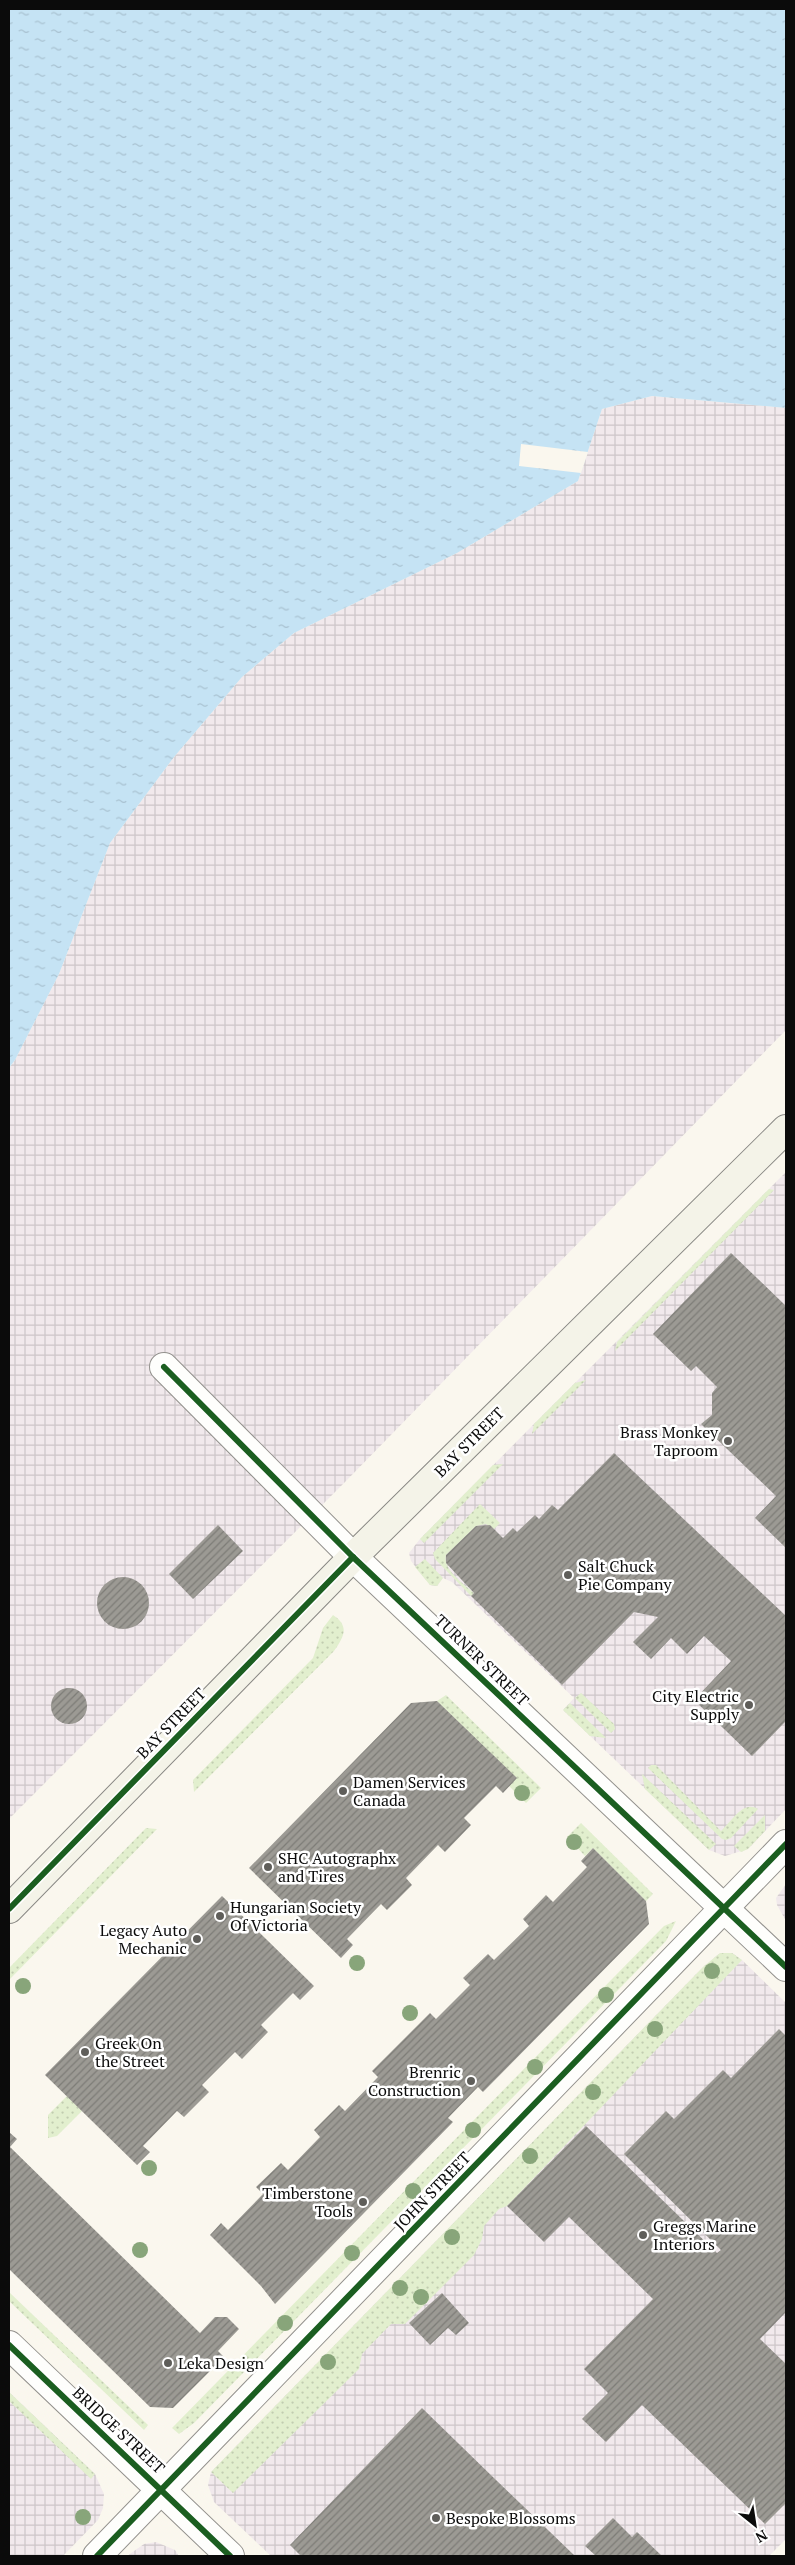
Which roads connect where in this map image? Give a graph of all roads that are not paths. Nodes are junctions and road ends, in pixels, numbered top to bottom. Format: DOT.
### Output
graph roads {
  1 [pos="786,1129"];
  2 [pos="164,1368"];
  3 [pos="353,1557"];
  4 [pos="786,1844"];
  5 [pos="724,1906"];
  6 [pos="9,1909"];
  7 [pos="786,1967"];
  8 [pos="9,2345"];
  9 [pos="163,2490"];
  10 [pos="97,2556"];
  11 [pos="230,2556"];
  1 -- 3 [label="main road, BAY STREET"];
  2 -- 3 [label="street, TURNER STREET"];
  3 -- 5 [label="street, TURNER STREET"];
  3 -- 6 [label="main road, BAY STREET"];
  4 -- 5 [label="street, JOHN STREET"];
  5 -- 7 [label="street, TURNER STREET"];
  5 -- 9 [label="street, JOHN STREET"];
  8 -- 9 [label="street, BRIDGE STREET"];
  9 -- 10 [label="street, JOHN STREET"];
  9 -- 11 [label="street, BRIDGE STREET"];
}
